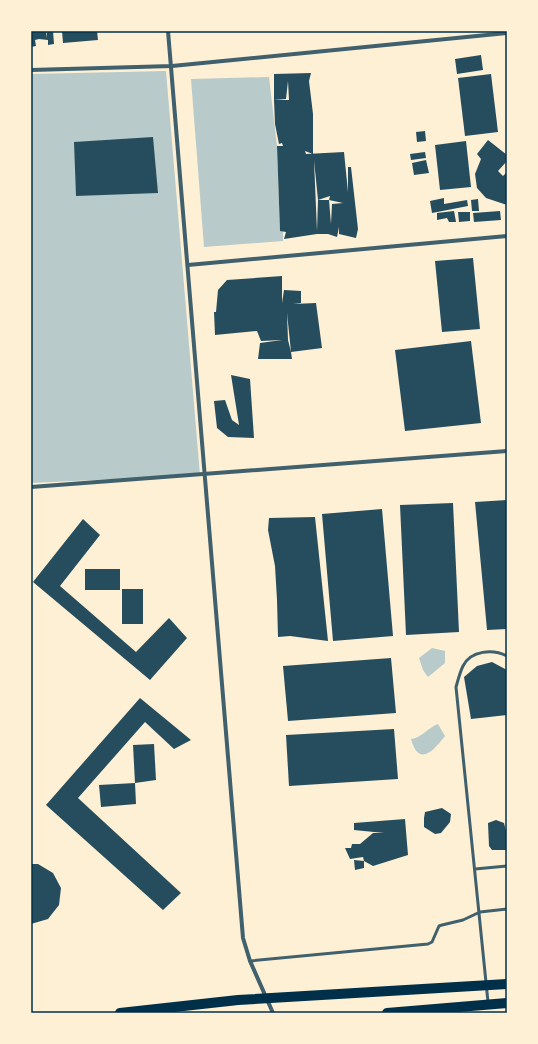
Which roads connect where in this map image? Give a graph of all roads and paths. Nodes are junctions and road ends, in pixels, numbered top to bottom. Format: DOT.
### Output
graph roads {
  1 [pos="168,31"];
  2 [pos="507,33"];
  3 [pos="172,66"];
  4 [pos="31,70"];
  5 [pos="507,236"];
  6 [pos="188,265"];
  7 [pos="507,450"];
  8 [pos="205,474"];
  9 [pos="31,487"];
  10 [pos="507,656"];
  11 [pos="507,866"];
  12 [pos="475,869"];
  13 [pos="507,909"];
  14 [pos="480,912"];
  15 [pos="250,961"];
  16 [pos="507,984"];
  17 [pos="487,986"];
  18 [pos="267,999"];
  19 [pos="507,1003"];
  20 [pos="488,1004"];
  21 [pos="120,1013"];
  22 [pos="273,1013"];
  23 [pos="387,1013"];
  1 -- 3 [label="street"];
  2 -- 3 [label="street"];
  3 -- 4 [label="street"];
  3 -- 6 [label="street"];
  5 -- 6 [label="street"];
  6 -- 8 [label="street"];
  7 -- 8 [label="street"];
  8 -- 9 [label="street"];
  8 -- 15 [label="street"];
  10 -- 12 [label="lane"];
  11 -- 12 [label="lane"];
  12 -- 14 [label="lane"];
  13 -- 14 [label="lane"];
  14 -- 15 [label="lane"];
  14 -- 17 [label="lane"];
  15 -- 18 [label="street"];
  16 -- 17 [label="main road"];
  17 -- 18 [label="main road"];
  17 -- 20 [label="lane"];
  18 -- 21 [label="main road"];
  18 -- 22 [label="street"];
  19 -- 20 [label="main road"];
  20 -- 23 [label="main road"];
}
